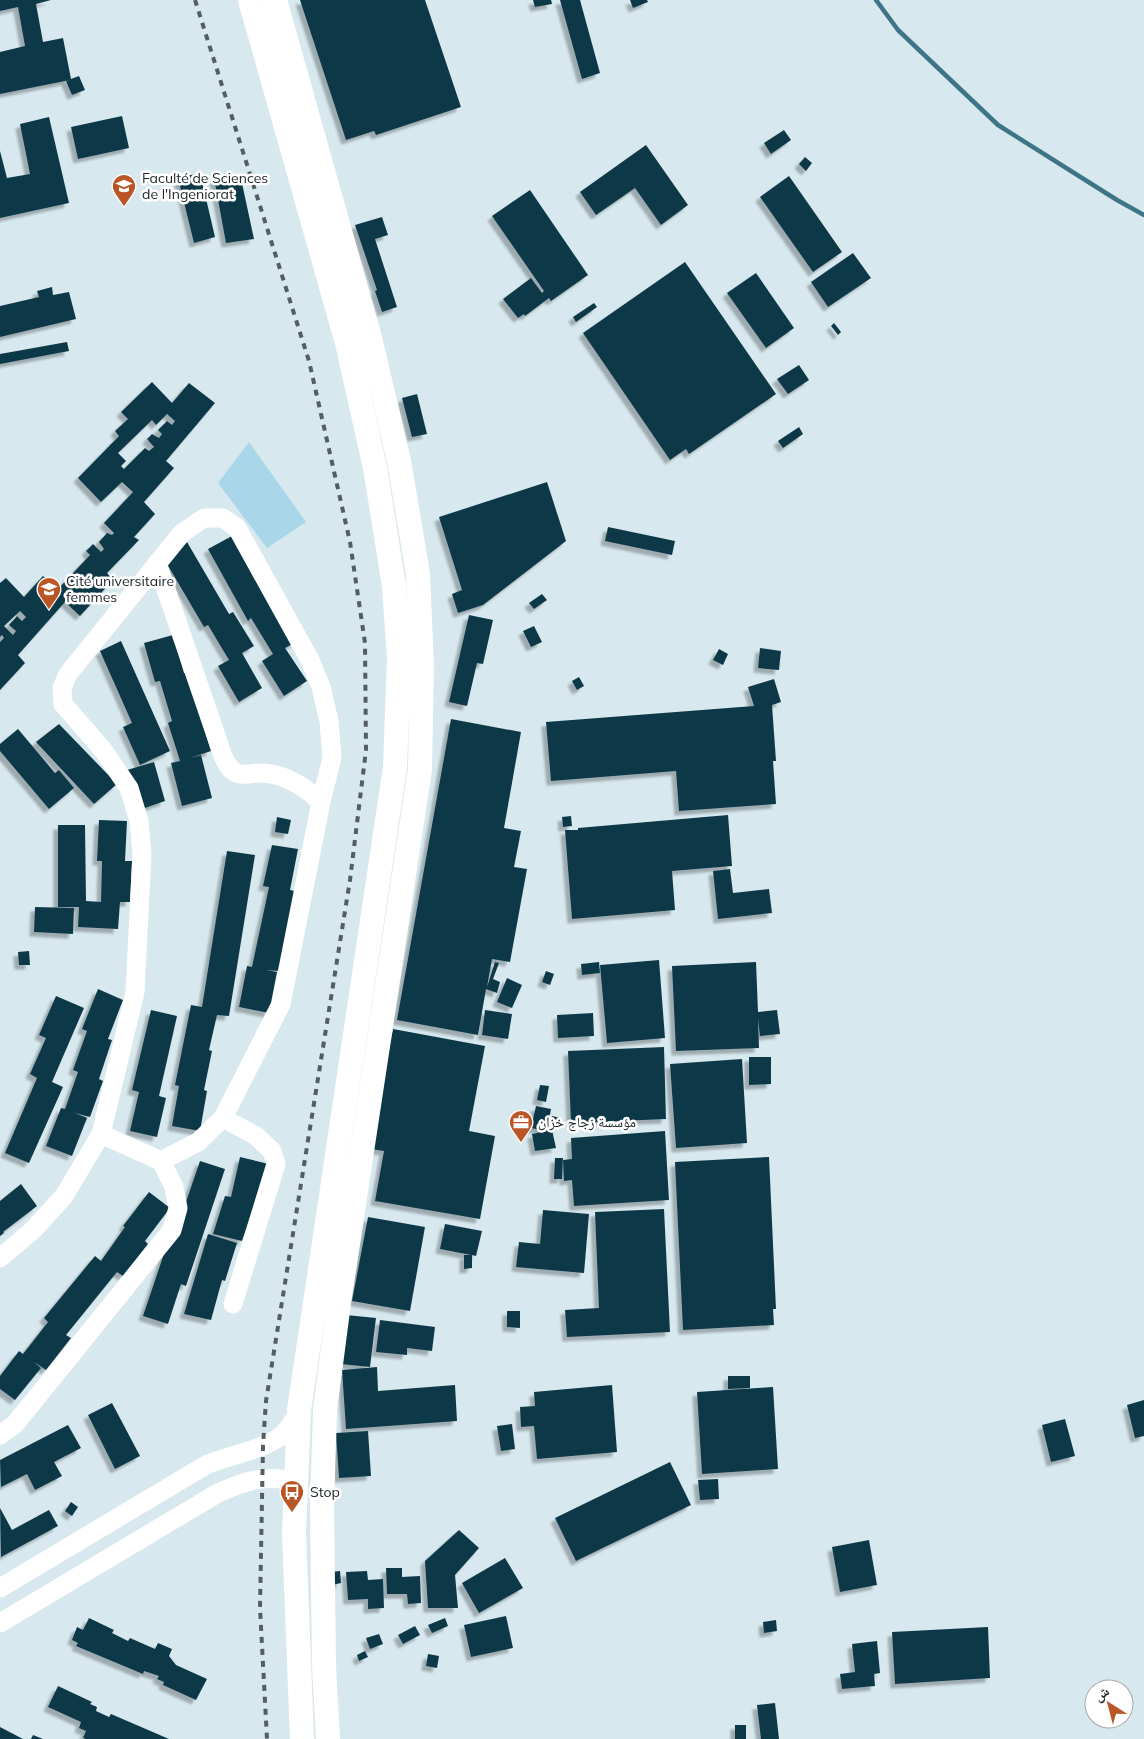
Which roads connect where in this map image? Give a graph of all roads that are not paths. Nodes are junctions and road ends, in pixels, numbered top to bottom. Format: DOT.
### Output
graph roads {
  1 [pos="250,0"];
  2 [pos="275,0"];
  3 [pos="157,563"];
  4 [pos="321,802"];
  5 [pos="222,1118"];
  6 [pos="101,1134"];
  7 [pos="161,1161"];
  8 [pos="0,1258"];
  9 [pos="233,1304"];
  10 [pos="299,1410"];
  11 [pos="0,1435"];
  12 [pos="296,1481"];
  13 [pos="0,1588"];
  14 [pos="0,1622"];
  15 [pos="302,1739"];
  16 [pos="328,1739"];
  1 -- 10 [label="main road"];
  2 -- 16 [label="main road"];
  3 -- 4 [label="street"];
  3 -- 4 [label="street"];
  3 -- 6 [label="street"];
  4 -- 5 [label="street"];
  5 -- 7 [label="street"];
  5 -- 9 [label="street"];
  6 -- 7 [label="street"];
  6 -- 8 [label="street"];
  7 -- 11 [label="street"];
  10 -- 12 [label="main road"];
  10 -- 13 [label="street"];
  12 -- 14 [label="street"];
  12 -- 15 [label="main road"];
}
